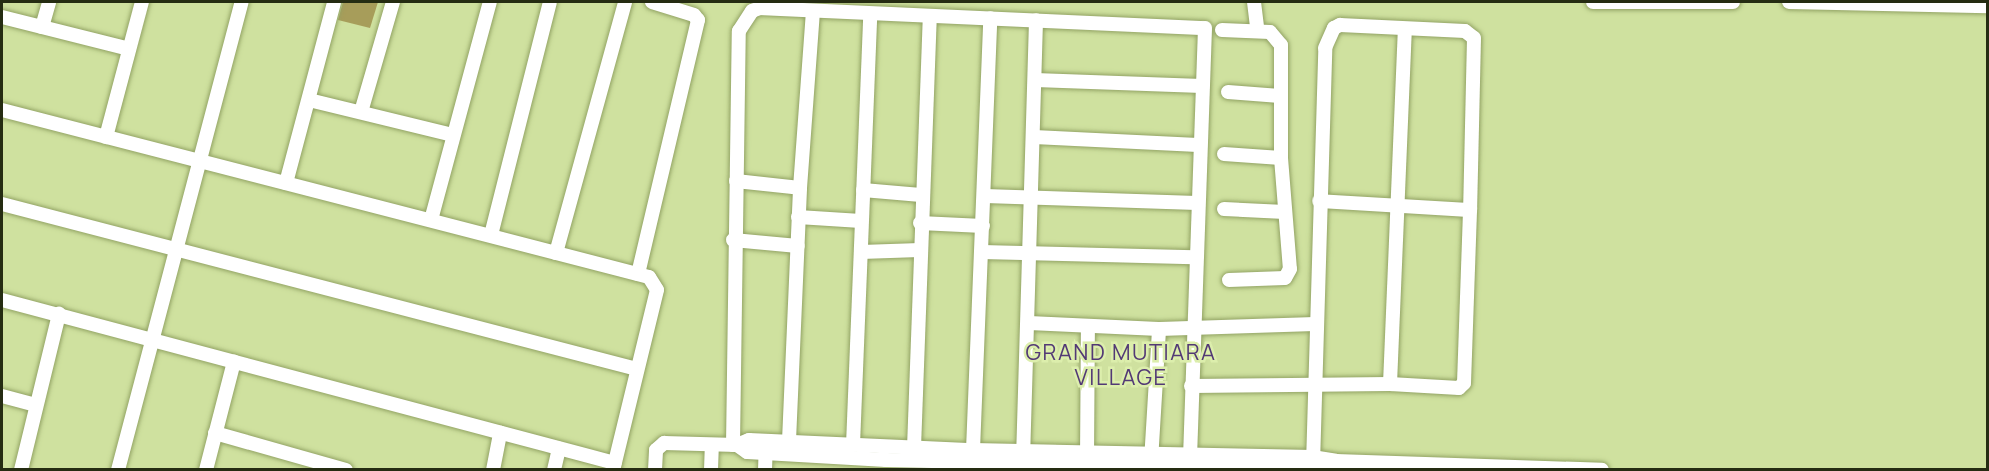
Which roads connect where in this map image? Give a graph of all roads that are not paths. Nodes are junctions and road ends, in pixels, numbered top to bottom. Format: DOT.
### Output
graph roads {
  1 [pos="49,2"];
  2 [pos="142,2"];
  3 [pos="242,2"];
  4 [pos="334,2"];
  5 [pos="393,2"];
  6 [pos="490,2"];
  7 [pos="550,2"];
  8 [pos="625,2"];
  9 [pos="652,2"];
  10 [pos="1254,2"];
  11 [pos="1593,2"];
  12 [pos="1623,2"];
  13 [pos="1692,2"];
  14 [pos="1733,2"];
  15 [pos="1789,2"];
  16 [pos="1911,3"];
  17 [pos="1988,6"];
  18 [pos="813,13"];
  19 [pos="870,15"];
  20 [pos="2,17"];
  21 [pos="930,17"];
  22 [pos="990,18"];
  23 [pos="1036,20"];
  24 [pos="42,27"];
  25 [pos="1257,28"];
  26 [pos="1222,30"];
  27 [pos="1405,30"];
  28 [pos="129,49"];
  29 [pos="1035,80"];
  30 [pos="1202,86"];
  31 [pos="1228,93"];
  32 [pos="1280,96"];
  33 [pos="309,100"];
  34 [pos="2,110"];
  35 [pos="362,112"];
  36 [pos="453,135"];
  37 [pos="106,137"];
  38 [pos="1034,137"];
  39 [pos="1198,145"];
  40 [pos="1224,154"];
  41 [pos="1281,158"];
  42 [pos="202,161"];
  43 [pos="736,181"];
  44 [pos="286,183"];
  45 [pos="800,188"];
  46 [pos="863,190"];
  47 [pos="921,195"];
  48 [pos="985,196"];
  49 [pos="1031,198"];
  50 [pos="1319,201"];
  51 [pos="1197,203"];
  52 [pos="2,204"];
  53 [pos="1396,205"];
  54 [pos="1224,209"];
  55 [pos="1470,210"];
  56 [pos="1285,212"];
  57 [pos="798,217"];
  58 [pos="431,220"];
  59 [pos="861,221"];
  60 [pos="920,223"];
  61 [pos="983,226"];
  62 [pos="491,235"];
  63 [pos="733,240"];
  64 [pos="798,246"];
  65 [pos="176,249"];
  66 [pos="920,250"];
  67 [pos="861,252"];
  68 [pos="982,252"];
  69 [pos="556,253"];
  70 [pos="1030,255"];
  71 [pos="1194,257"];
  72 [pos="638,274"];
  73 [pos="1229,280"];
  74 [pos="2,300"];
  75 [pos="59,315"];
  76 [pos="1029,323"];
  77 [pos="1315,324"];
  78 [pos="1088,327"];
  79 [pos="1192,328"];
  80 [pos="1159,329"];
  81 [pos="151,339"];
  82 [pos="234,362"];
  83 [pos="637,369"];
  84 [pos="1313,384"];
  85 [pos="1390,384"];
  86 [pos="1191,386"];
  87 [pos="2,396"];
  88 [pos="35,405"];
  89 [pos="215,433"];
  90 [pos="500,433"];
  91 [pos="789,441"];
  92 [pos="712,445"];
  93 [pos="735,445"];
  94 [pos="853,445"];
  95 [pos="766,446"];
  96 [pos="559,448"];
  97 [pos="914,448"];
  98 [pos="826,457"];
  99 [pos="1190,457"];
  100 [pos="967,458"];
  101 [pos="887,459"];
  102 [pos="1023,461"];
  103 [pos="1087,462"];
  104 [pos="309,464"];
  105 [pos="1150,464"];
  106 [pos="1313,465"];
  107 [pos="1355,465"];
  108 [pos="614,466"];
  109 [pos="21,470"];
  110 [pos="118,470"];
  111 [pos="206,470"];
  112 [pos="346,470"];
  113 [pos="493,470"];
  114 [pos="554,470"];
  115 [pos="655,470"];
  116 [pos="711,470"];
  117 [pos="765,470"];
  118 [pos="1602,470"];
  1 -- 24 [label="street"];
  2 -- 28 [label="street"];
  3 -- 42 [label="street"];
  4 -- 33 [label="street"];
  5 -- 35 [label="street"];
  6 -- 36 [label="street"];
  7 -- 62 [label="street"];
  8 -- 69 [label="street"];
  9 -- 72 [label="street"];
  10 -- 25 [label="street"];
  11 -- 12 [label="street"];
  12 -- 13 [label="street"];
  13 -- 14 [label="street"];
  15 -- 16 [label="street"];
  16 -- 17 [label="street"];
  18 -- 19 [label="street"];
  18 -- 43 [label="street"];
  18 -- 45 [label="street"];
  19 -- 21 [label="street"];
  19 -- 46 [label="street"];
  20 -- 24 [label="street"];
  21 -- 22 [label="street"];
  21 -- 47 [label="street"];
  22 -- 23 [label="street"];
  22 -- 48 [label="street"];
  23 -- 29 [label="street"];
  23 -- 30 [label="street"];
  24 -- 28 [label="street"];
  25 -- 26 [label="street"];
  25 -- 32 [label="street"];
  27 -- 50 [label="street"];
  27 -- 53 [label="street"];
  27 -- 55 [label="street"];
  28 -- 37 [label="street"];
  29 -- 30 [label="street"];
  29 -- 38 [label="street"];
  30 -- 39 [label="street"];
  31 -- 32 [label="street"];
  32 -- 41 [label="street"];
  33 -- 35 [label="street"];
  33 -- 44 [label="street"];
  34 -- 37 [label="street"];
  35 -- 36 [label="street"];
  36 -- 58 [label="street"];
  37 -- 42 [label="street"];
  38 -- 39 [label="street"];
  38 -- 49 [label="street"];
  39 -- 51 [label="street"];
  40 -- 41 [label="street"];
  41 -- 56 [label="street"];
  42 -- 44 [label="street"];
  42 -- 65 [label="street"];
  43 -- 45 [label="street"];
  43 -- 63 [label="street"];
  44 -- 58 [label="street"];
  45 -- 57 [label="street"];
  46 -- 47 [label="street"];
  46 -- 59 [label="street"];
  47 -- 60 [label="street"];
  48 -- 49 [label="street"];
  48 -- 61 [label="street"];
  49 -- 51 [label="street"];
  49 -- 70 [label="street"];
  50 -- 53 [label="street"];
  50 -- 77 [label="street"];
  51 -- 71 [label="street"];
  52 -- 65 [label="street"];
  53 -- 55 [label="street"];
  53 -- 85 [label="street"];
  54 -- 56 [label="street"];
  55 -- 85 [label="street"];
  56 -- 73 [label="street"];
  57 -- 59 [label="street"];
  57 -- 64 [label="street"];
  58 -- 62 [label="street"];
  59 -- 67 [label="street"];
  60 -- 61 [label="street"];
  60 -- 66 [label="street"];
  61 -- 68 [label="street"];
  62 -- 69 [label="street"];
  63 -- 64 [label="street"];
  63 -- 93 [label="street"];
  64 -- 91 [label="street"];
  65 -- 81 [label="street"];
  65 -- 83 [label="street"];
  66 -- 67 [label="street"];
  66 -- 97 [label="street"];
  67 -- 94 [label="street"];
  68 -- 70 [label="street"];
  68 -- 100 [label="street"];
  69 -- 72 [label="street"];
  70 -- 71 [label="street"];
  70 -- 76 [label="street"];
  71 -- 79 [label="street"];
  72 -- 83 [label="street"];
  74 -- 75 [label="street"];
  75 -- 81 [label="street"];
  75 -- 88 [label="street"];
  76 -- 78 [label="street"];
  76 -- 102 [label="street"];
  77 -- 79 [label="street"];
  77 -- 84 [label="street"];
  78 -- 80 [label="street"];
  78 -- 103 [label="street"];
  79 -- 80 [label="street"];
  79 -- 86 [label="street"];
  80 -- 105 [label="street"];
  81 -- 82 [label="street"];
  81 -- 110 [label="street"];
  82 -- 89 [label="street"];
  82 -- 90 [label="street"];
  83 -- 108 [label="street"];
  84 -- 85 [label="street"];
  84 -- 86 [label="street"];
  84 -- 106 [label="street"];
  86 -- 99 [label="street"];
  87 -- 88 [label="street"];
  88 -- 109 [label="street"];
  89 -- 104 [label="street"];
  89 -- 111 [label="street"];
  90 -- 96 [label="street"];
  90 -- 113 [label="street"];
  91 -- 95 [label="street"];
  91 -- 98 [label="street"];
  92 -- 93 [label="street"];
  92 -- 115 [label="street"];
  92 -- 116 [label="street"];
  93 -- 95 [label="street"];
  94 -- 98 [label="street"];
  94 -- 101 [label="street"];
  95 -- 98 [label="street"];
  95 -- 117 [label="street"];
  96 -- 108 [label="street"];
  96 -- 114 [label="street"];
  97 -- 100 [label="street"];
  97 -- 101 [label="street"];
  98 -- 101 [label="street"];
  99 -- 105 [label="street"];
  99 -- 106 [label="street"];
  100 -- 101 [label="street"];
  100 -- 102 [label="street"];
  102 -- 103 [label="street"];
  103 -- 105 [label="street"];
  104 -- 112 [label="street"];
  105 -- 106 [label="street"];
  106 -- 107 [label="street"];
  107 -- 118 [label="street"];
}
